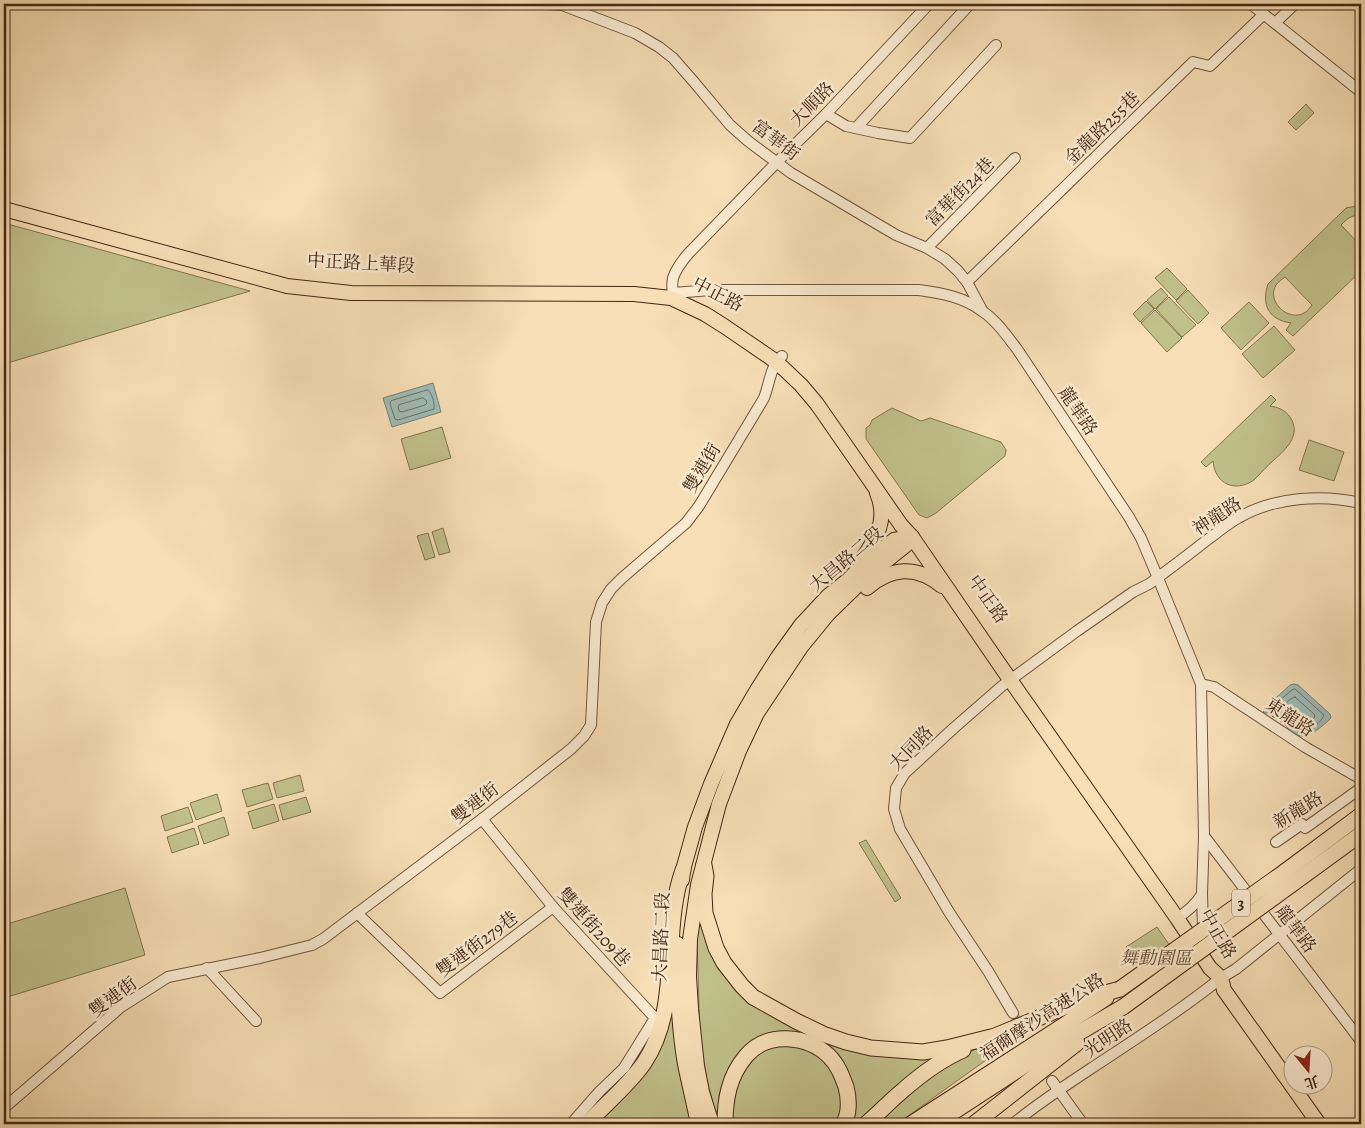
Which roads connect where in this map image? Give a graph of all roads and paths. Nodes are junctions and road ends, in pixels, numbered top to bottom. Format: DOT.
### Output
graph roads {
  1 [pos="546,4"];
  2 [pos="929,4"];
  3 [pos="970,4"];
  4 [pos="1251,4"];
  5 [pos="1295,4"];
  6 [pos="1264,14"];
  7 [pos="1276,24"];
  8 [pos="996,45"];
  9 [pos="1361,92"];
  10 [pos="826,114"];
  11 [pos="856,128"];
  12 [pos="1015,158"];
  13 [pos="777,162"];
  14 [pos="4,201"];
  15 [pos="4,210"];
  16 [pos="56,219"];
  17 [pos="927,248"];
  18 [pos="967,282"];
  19 [pos="672,295"];
  20 [pos="983,311"];
  21 [pos="779,359"];
  22 [pos="872,481"];
  23 [pos="1361,503"];
  24 [pos="912,537"];
  25 [pos="1158,578"];
  26 [pos="828,596"];
  27 [pos="956,601"];
  28 [pos="801,647"];
  29 [pos="1014,678"];
  30 [pos="1201,684"];
  31 [pos="1361,779"];
  32 [pos="1361,788"];
  33 [pos="1361,815"];
  34 [pos="482,819"];
  35 [pos="1361,834"];
  36 [pos="1204,836"];
  37 [pos="1276,842"];
  38 [pos="704,865"];
  39 [pos="1361,869"];
  40 [pos="683,870"];
  41 [pos="1202,893"];
  42 [pos="553,907"];
  43 [pos="357,912"];
  44 [pos="1181,916"];
  45 [pos="1280,935"];
  46 [pos="1196,939"];
  47 [pos="208,968"];
  48 [pos="1221,978"];
  49 [pos="1120,989"];
  50 [pos="1123,1007"];
  51 [pos="1013,1013"];
  52 [pos="256,1021"];
  53 [pos="991,1037"];
  54 [pos="1361,1041"];
  55 [pos="1268,1045"];
  56 [pos="1282,1060"];
  57 [pos="1056,1085"];
  58 [pos="1310,1096"];
  59 [pos="4,1108"];
  60 [pos="571,1124"];
  61 [pos="587,1124"];
  62 [pos="698,1124"];
  63 [pos="712,1124"];
  64 [pos="725,1124"];
  65 [pos="843,1124"];
  66 [pos="866,1124"];
  67 [pos="911,1124"];
  68 [pos="936,1124"];
  69 [pos="974,1124"];
  70 [pos="1013,1124"];
  71 [pos="1083,1124"];
  72 [pos="1319,1124"];
  73 [pos="1330,1124"];
  1 -- 13 [label="street, 富華街"];
  2 -- 10 [label="street, 大順路"];
  3 -- 11 [label="street"];
  4 -- 6 [label="street"];
  5 -- 7 [label="street"];
  6 -- 7 [label="street"];
  6 -- 18 [label="street, 金龍路255巷"];
  7 -- 9 [label="street"];
  8 -- 11 [label="street"];
  10 -- 11 [label="street"];
  10 -- 13 [label="street, 大順路"];
  12 -- 17 [label="street, 富華街24巷"];
  13 -- 17 [label="street, 富華街"];
  13 -- 19 [label="street, 大順路"];
  14 -- 16 [label="main road"];
  15 -- 16 [label="main road"];
  16 -- 19 [label="main road, 中正路上華段"];
  17 -- 18 [label="street, 富華街"];
  18 -- 20 [label="street, 富華街"];
  19 -- 20 [label="street, 龍華路"];
  19 -- 21 [label="main road, 中正路"];
  20 -- 25 [label="street, 龍華路"];
  21 -- 22 [label="main road, 中正路"];
  21 -- 29 [label="main road, 中正路"];
  21 -- 34 [label="street, 雙連街"];
  22 -- 24 [label="main road, 中正路"];
  22 -- 26 [label="main road"];
  23 -- 25 [label="street, 神龍路"];
  24 -- 26 [label="main road, 大昌路二段"];
  24 -- 27 [label="main road, 中正路"];
  24 -- 28 [label="main road, 大昌路二段"];
  25 -- 29 [label="street, 大同路"];
  25 -- 30 [label="street, 龍華路"];
  26 -- 40 [label="main road, 大昌路二段"];
  27 -- 28 [label="main road"];
  27 -- 29 [label="main road, 中正路"];
  28 -- 38 [label="main road, 大昌路二段"];
  29 -- 44 [label="main road, 中正路"];
  29 -- 51 [label="street, 大同路"];
  30 -- 31 [label="street, 東龍路"];
  30 -- 36 [label="street, 龍華路"];
  32 -- 37 [label="street, 新龍路"];
  33 -- 49 [label="highway, 福爾摩沙高速公路 / 3, bridge"];
  34 -- 42 [label="street, 雙連街209巷"];
  34 -- 43 [label="street, 雙連街"];
  35 -- 50 [label="highway, 福爾摩沙高速公路 / 3, bridge"];
  36 -- 41 [label="street, 龍華路"];
  36 -- 45 [label="street, 龍華路"];
  38 -- 53 [label="highway"];
  38 -- 63 [label="main road, 大昌路二段"];
  39 -- 45 [label="street"];
  40 -- 61 [label="highway"];
  40 -- 62 [label="main road, 大昌路二段"];
  41 -- 44 [label="street"];
  41 -- 46 [label="street, 龍華路"];
  42 -- 43 [label="street, 雙連街279巷"];
  42 -- 60 [label="street, 雙連街209巷"];
  43 -- 47 [label="street, 雙連街"];
  44 -- 46 [label="main road, 中正路"];
  45 -- 48 [label="street"];
  45 -- 54 [label="street, 龍華路"];
  46 -- 48 [label="main road, 中正路"];
  47 -- 52 [label="street"];
  47 -- 59 [label="street, 雙連街"];
  48 -- 55 [label="main road, 中正路"];
  48 -- 57 [label="street, 光明路"];
  49 -- 53 [label="highway"];
  49 -- 67 [label="highway, 福爾摩沙高速公路 / 3"];
  50 -- 68 [label="highway, 福爾摩沙高速公路 / 3"];
  50 -- 69 [label="highway"];
  53 -- 66 [label="highway"];
  55 -- 56 [label="main road, 中正路"];
  55 -- 72 [label="main road, 中正路"];
  57 -- 70 [label="street, 光明路"];
  57 -- 71 [label="street"];
  58 -- 73 [label="main road"];
  64 -- 65 [label="highway"];
}
